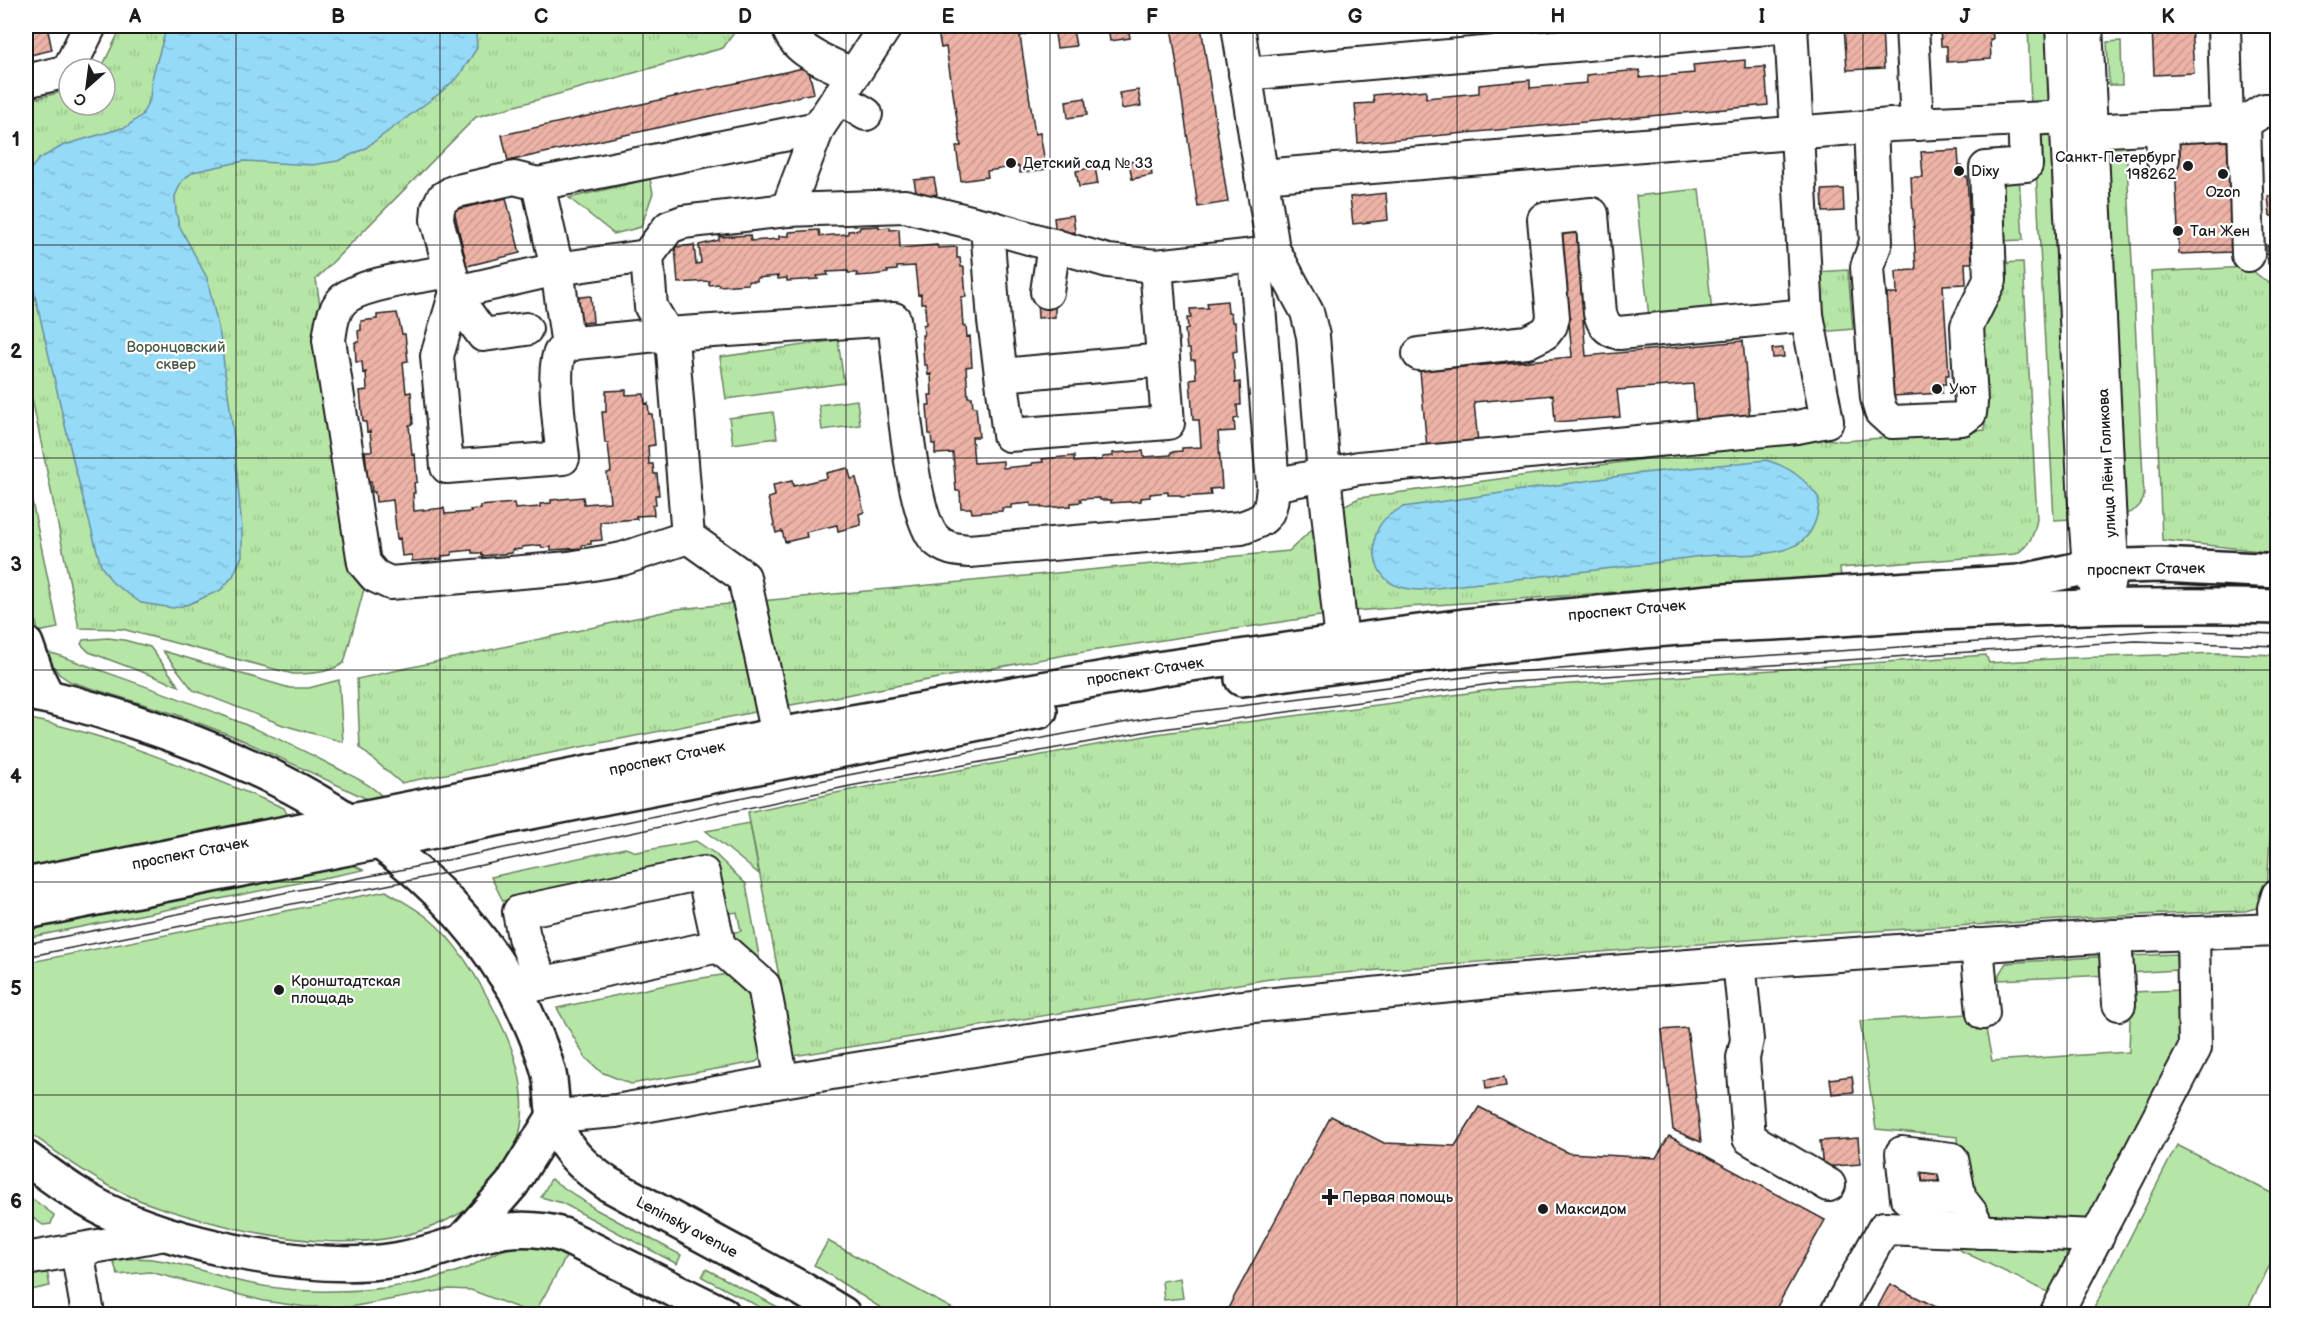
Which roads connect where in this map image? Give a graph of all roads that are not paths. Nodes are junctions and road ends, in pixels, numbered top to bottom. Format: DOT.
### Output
graph roads {
  1 [pos="90,26"];
  2 [pos="788,26"];
  3 [pos="886,26"];
  4 [pos="1238,26"];
  5 [pos="1791,26"];
  6 [pos="1912,26"];
  7 [pos="2062,26"];
  8 [pos="2086,26"];
  9 [pos="2224,26"];
  10 [pos="1622,33"];
  11 [pos="1245,74"];
  12 [pos="26,81"];
  13 [pos="846,86"];
  14 [pos="2277,110"];
  15 [pos="866,114"];
  16 [pos="2024,119"];
  17 [pos="2236,123"];
  18 [pos="1917,124"];
  19 [pos="2078,124"];
  20 [pos="1871,127"];
  21 [pos="2162,127"];
  22 [pos="818,128"];
  23 [pos="1797,133"];
  24 [pos="2163,159"];
  25 [pos="1261,176"];
  26 [pos="538,184"];
  27 [pos="787,210"];
  28 [pos="987,226"];
  29 [pos="1054,245"];
  30 [pos="1264,252"];
  31 [pos="2248,255"];
  32 [pos="647,256"];
  33 [pos="1156,266"];
  34 [pos="557,269"];
  35 [pos="453,282"];
  36 [pos="1047,292"];
  37 [pos="1807,315"];
  38 [pos="526,329"];
  39 [pos="667,334"];
  40 [pos="568,346"];
  41 [pos="1419,354"];
  42 [pos="1163,360"];
  43 [pos="1002,375"];
  44 [pos="1324,475"];
  45 [pos="1273,485"];
  46 [pos="688,537"];
  47 [pos="2100,567"];
  48 [pos="2277,571"];
  49 [pos="2103,606"];
  50 [pos="2277,607"];
  51 [pos="1342,642"];
  52 [pos="26,644"];
  53 [pos="36,694"];
  54 [pos="778,735"];
  55 [pos="350,821"];
  56 [pos="377,842"];
  57 [pos="26,885"];
  58 [pos="2277,895"];
  59 [pos="26,912"];
  60 [pos="2276,930"];
  61 [pos="2193,933"];
  62 [pos="2115,936"];
  63 [pos="1977,945"];
  64 [pos="719,946"];
  65 [pos="1739,962"];
  66 [pos="528,986"];
  67 [pos="2119,1004"];
  68 [pos="1983,1013"];
  69 [pos="782,1081"];
  70 [pos="554,1116"];
  71 [pos="26,1158"];
  72 [pos="1829,1185"];
  73 [pos="1960,1199"];
  74 [pos="1980,1232"];
  75 [pos="165,1234"];
  76 [pos="2098,1236"];
  77 [pos="461,1242"];
  78 [pos="77,1250"];
  79 [pos="26,1259"];
  80 [pos="88,1314"];
  81 [pos="723,1314"];
  82 [pos="843,1314"];
  83 [pos="1836,1314"];
  84 [pos="2056,1314"];
  1 -- 12 [label="street"];
  2 -- 13 [label="street"];
  3 -- 13 [label="street"];
  4 -- 11 [label="street"];
  5 -- 10 [label="street"];
  5 -- 23 [label="street"];
  6 -- 18 [label="street"];
  7 -- 19 [label="street, улица Лёни Голикова"];
  8 -- 19 [label="street, улица Лёни Голикова"];
  9 -- 17 [label="street"];
  10 -- 11 [label="street"];
  11 -- 25 [label="street"];
  13 -- 15 [label="street"];
  13 -- 22 [label="street"];
  14 -- 17 [label="street"];
  16 -- 18 [label="street"];
  16 -- 19 [label="street"];
  16 -- 20 [label="street"];
  17 -- 21 [label="street"];
  17 -- 31 [label="street"];
  18 -- 20 [label="street"];
  19 -- 21 [label="street"];
  19 -- 47 [label="street, улица Лёни Голикова"];
  20 -- 23 [label="street"];
  21 -- 24 [label="street"];
  22 -- 26 [label="street"];
  22 -- 27 [label="street"];
  23 -- 25 [label="street"];
  23 -- 37 [label="street"];
  25 -- 30 [label="street"];
  26 -- 34 [label="street"];
  26 -- 35 [label="street"];
  27 -- 28 [label="street"];
  27 -- 32 [label="street"];
  28 -- 29 [label="street"];
  28 -- 43 [label="street"];
  29 -- 33 [label="street"];
  29 -- 36 [label="street"];
  30 -- 33 [label="street"];
  30 -- 44 [label="street"];
  30 -- 45 [label="street"];
  32 -- 34 [label="street"];
  32 -- 39 [label="street"];
  33 -- 42 [label="street"];
  34 -- 35 [label="street"];
  34 -- 40 [label="street"];
  35 -- 38 [label="street"];
  35 -- 40 [label="street"];
  35 -- 46 [label="street"];
  37 -- 41 [label="street"];
  37 -- 44 [label="street"];
  39 -- 40 [label="street"];
  39 -- 45 [label="street"];
  39 -- 46 [label="street"];
  42 -- 43 [label="street"];
  42 -- 43 [label="street"];
  44 -- 45 [label="street"];
  44 -- 51 [label="street"];
  46 -- 54 [label="street"];
  47 -- 48 [label="main road, проспект Стачек"];
  47 -- 49 [label="street, улица Лёни Голикова"];
  47 -- 51 [label="main road, проспект Стачек"];
  49 -- 50 [label="main road, проспект Стачек"];
  49 -- 56 [label="main road, проспект Стачек"];
  51 -- 54 [label="main road, проспект Стачек"];
  52 -- 53 [label="main road"];
  53 -- 55 [label="main road"];
  54 -- 55 [label="main road, проспект Стачек"];
  55 -- 56 [label="main road"];
  55 -- 57 [label="main road, проспект Стачек"];
  56 -- 59 [label="main road, проспект Стачек"];
  56 -- 66 [label="main road"];
  58 -- 60 [label="street"];
  60 -- 61 [label="street"];
  61 -- 62 [label="street"];
  61 -- 76 [label="street"];
  62 -- 63 [label="street"];
  62 -- 67 [label="street"];
  63 -- 65 [label="street"];
  63 -- 68 [label="street"];
  64 -- 66 [label="street"];
  64 -- 66 [label="street"];
  64 -- 69 [label="street"];
  65 -- 69 [label="street"];
  65 -- 72 [label="street"];
  66 -- 70 [label="main road"];
  69 -- 70 [label="street"];
  70 -- 77 [label="main road"];
  70 -- 82 [label="main road, Leninsky avenue"];
  71 -- 75 [label="main road"];
  73 -- 74 [label="street"];
  74 -- 76 [label="street"];
  74 -- 83 [label="street"];
  75 -- 77 [label="main road"];
  75 -- 78 [label="street"];
  76 -- 84 [label="street"];
  77 -- 81 [label="main road"];
  78 -- 79 [label="street"];
  78 -- 80 [label="street"];
}
